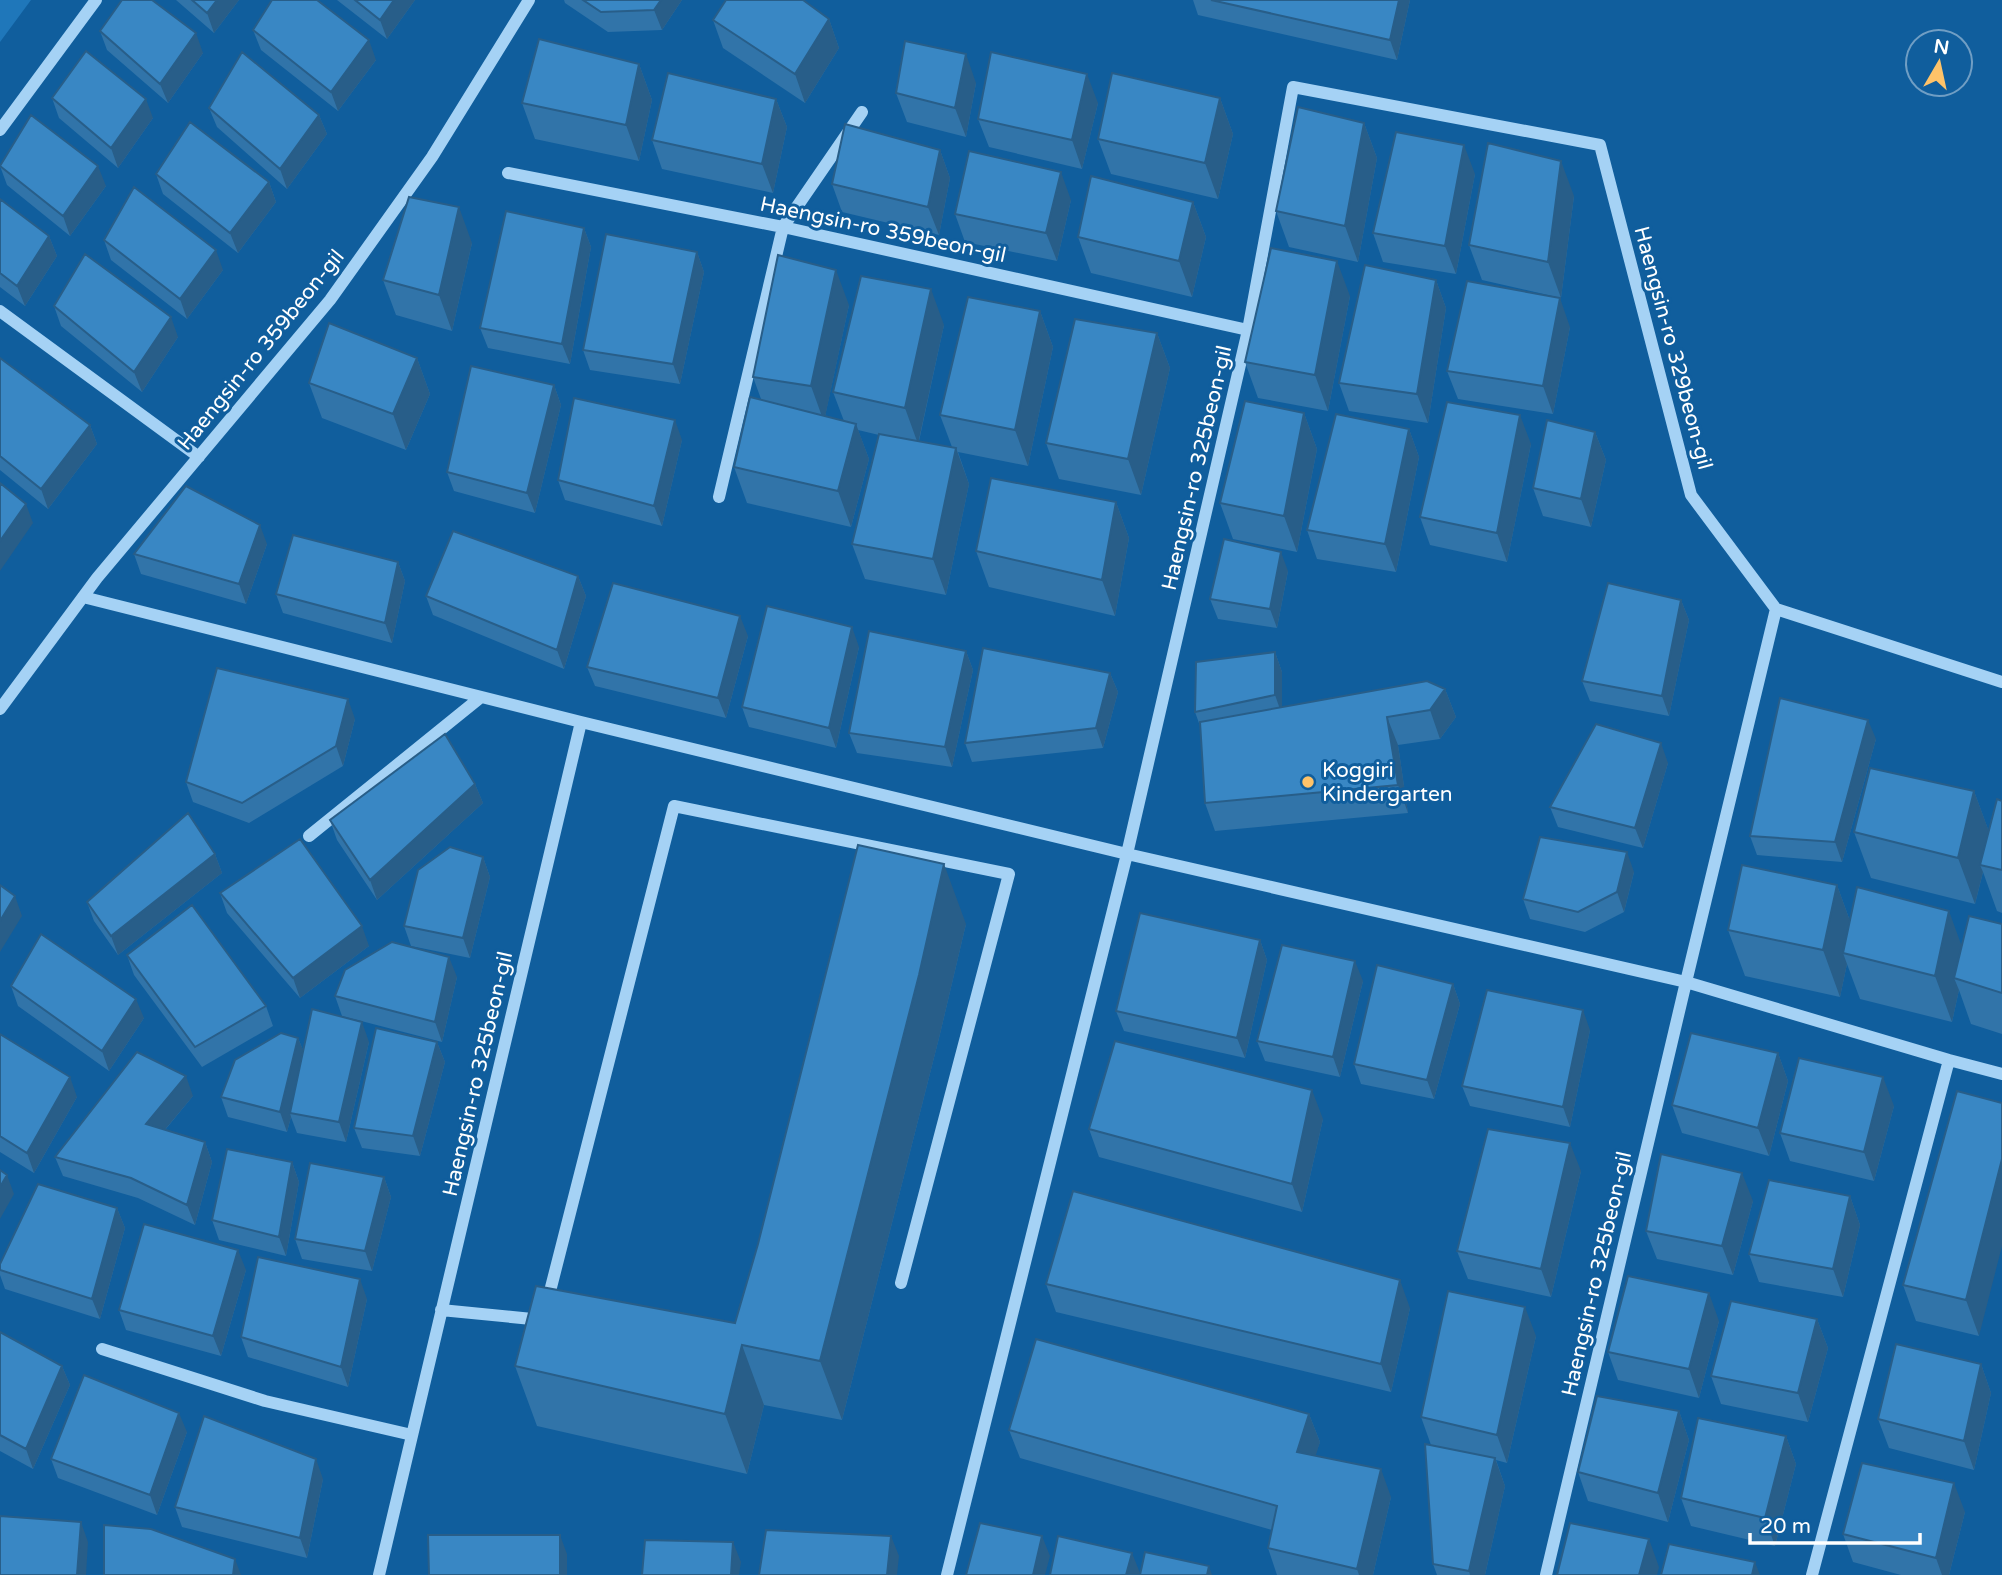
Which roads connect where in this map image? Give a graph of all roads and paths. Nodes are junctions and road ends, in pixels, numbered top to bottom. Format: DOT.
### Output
graph roads {
  1 [pos="96,0"];
  2 [pos="529,0"];
  3 [pos="1293,87"];
  4 [pos="862,112"];
  5 [pos="0,130"];
  6 [pos="508,173"];
  7 [pos="783,228"];
  8 [pos="0,311"];
  9 [pos="1248,330"];
  10 [pos="199,457"];
  11 [pos="719,497"];
  12 [pos="83,597"];
  13 [pos="1776,609"];
  14 [pos="2002,682"];
  15 [pos="481,697"];
  16 [pos="0,709"];
  17 [pos="581,722"];
  18 [pos="309,836"];
  19 [pos="1127,854"];
  20 [pos="1685,982"];
  21 [pos="1949,1060"];
  22 [pos="2002,1074"];
  23 [pos="901,1283"];
  24 [pos="442,1310"];
  25 [pos="103,1349"];
  26 [pos="412,1435"];
  27 [pos="379,1575"];
  28 [pos="947,1575"];
  29 [pos="1546,1575"];
  30 [pos="1812,1575"];
  1 -- 5 [label="street"];
  2 -- 10 [label="street, Haengsin-ro 359beon-gil"];
  3 -- 9 [label="street, Haengsin-ro 325beon-gil"];
  3 -- 13 [label="street, Haengsin-ro 329beon-gil"];
  4 -- 7 [label="street"];
  6 -- 7 [label="street, Haengsin-ro 359beon-gil"];
  7 -- 9 [label="street, Haengsin-ro 359beon-gil"];
  7 -- 11 [label="street"];
  8 -- 10 [label="street"];
  9 -- 19 [label="street, Haengsin-ro 325beon-gil"];
  10 -- 12 [label="street, Haengsin-ro 359beon-gil"];
  12 -- 15 [label="street"];
  12 -- 16 [label="street, Haengsin-ro 359beon-gil"];
  13 -- 14 [label="street"];
  13 -- 20 [label="street, Haengsin-ro 325beon-gil"];
  15 -- 17 [label="street"];
  15 -- 18 [label="street"];
  17 -- 19 [label="street"];
  17 -- 24 [label="street, Haengsin-ro 325beon-gil"];
  19 -- 20 [label="street"];
  19 -- 28 [label="street, Haengsin-ro 325beon-gil"];
  20 -- 21 [label="street"];
  20 -- 29 [label="street, Haengsin-ro 325beon-gil"];
  21 -- 22 [label="street"];
  21 -- 30 [label="street"];
  23 -- 24 [label="street"];
  24 -- 26 [label="street, Haengsin-ro 325beon-gil"];
  25 -- 26 [label="street"];
  26 -- 27 [label="street, Haengsin-ro 325beon-gil"];
}
